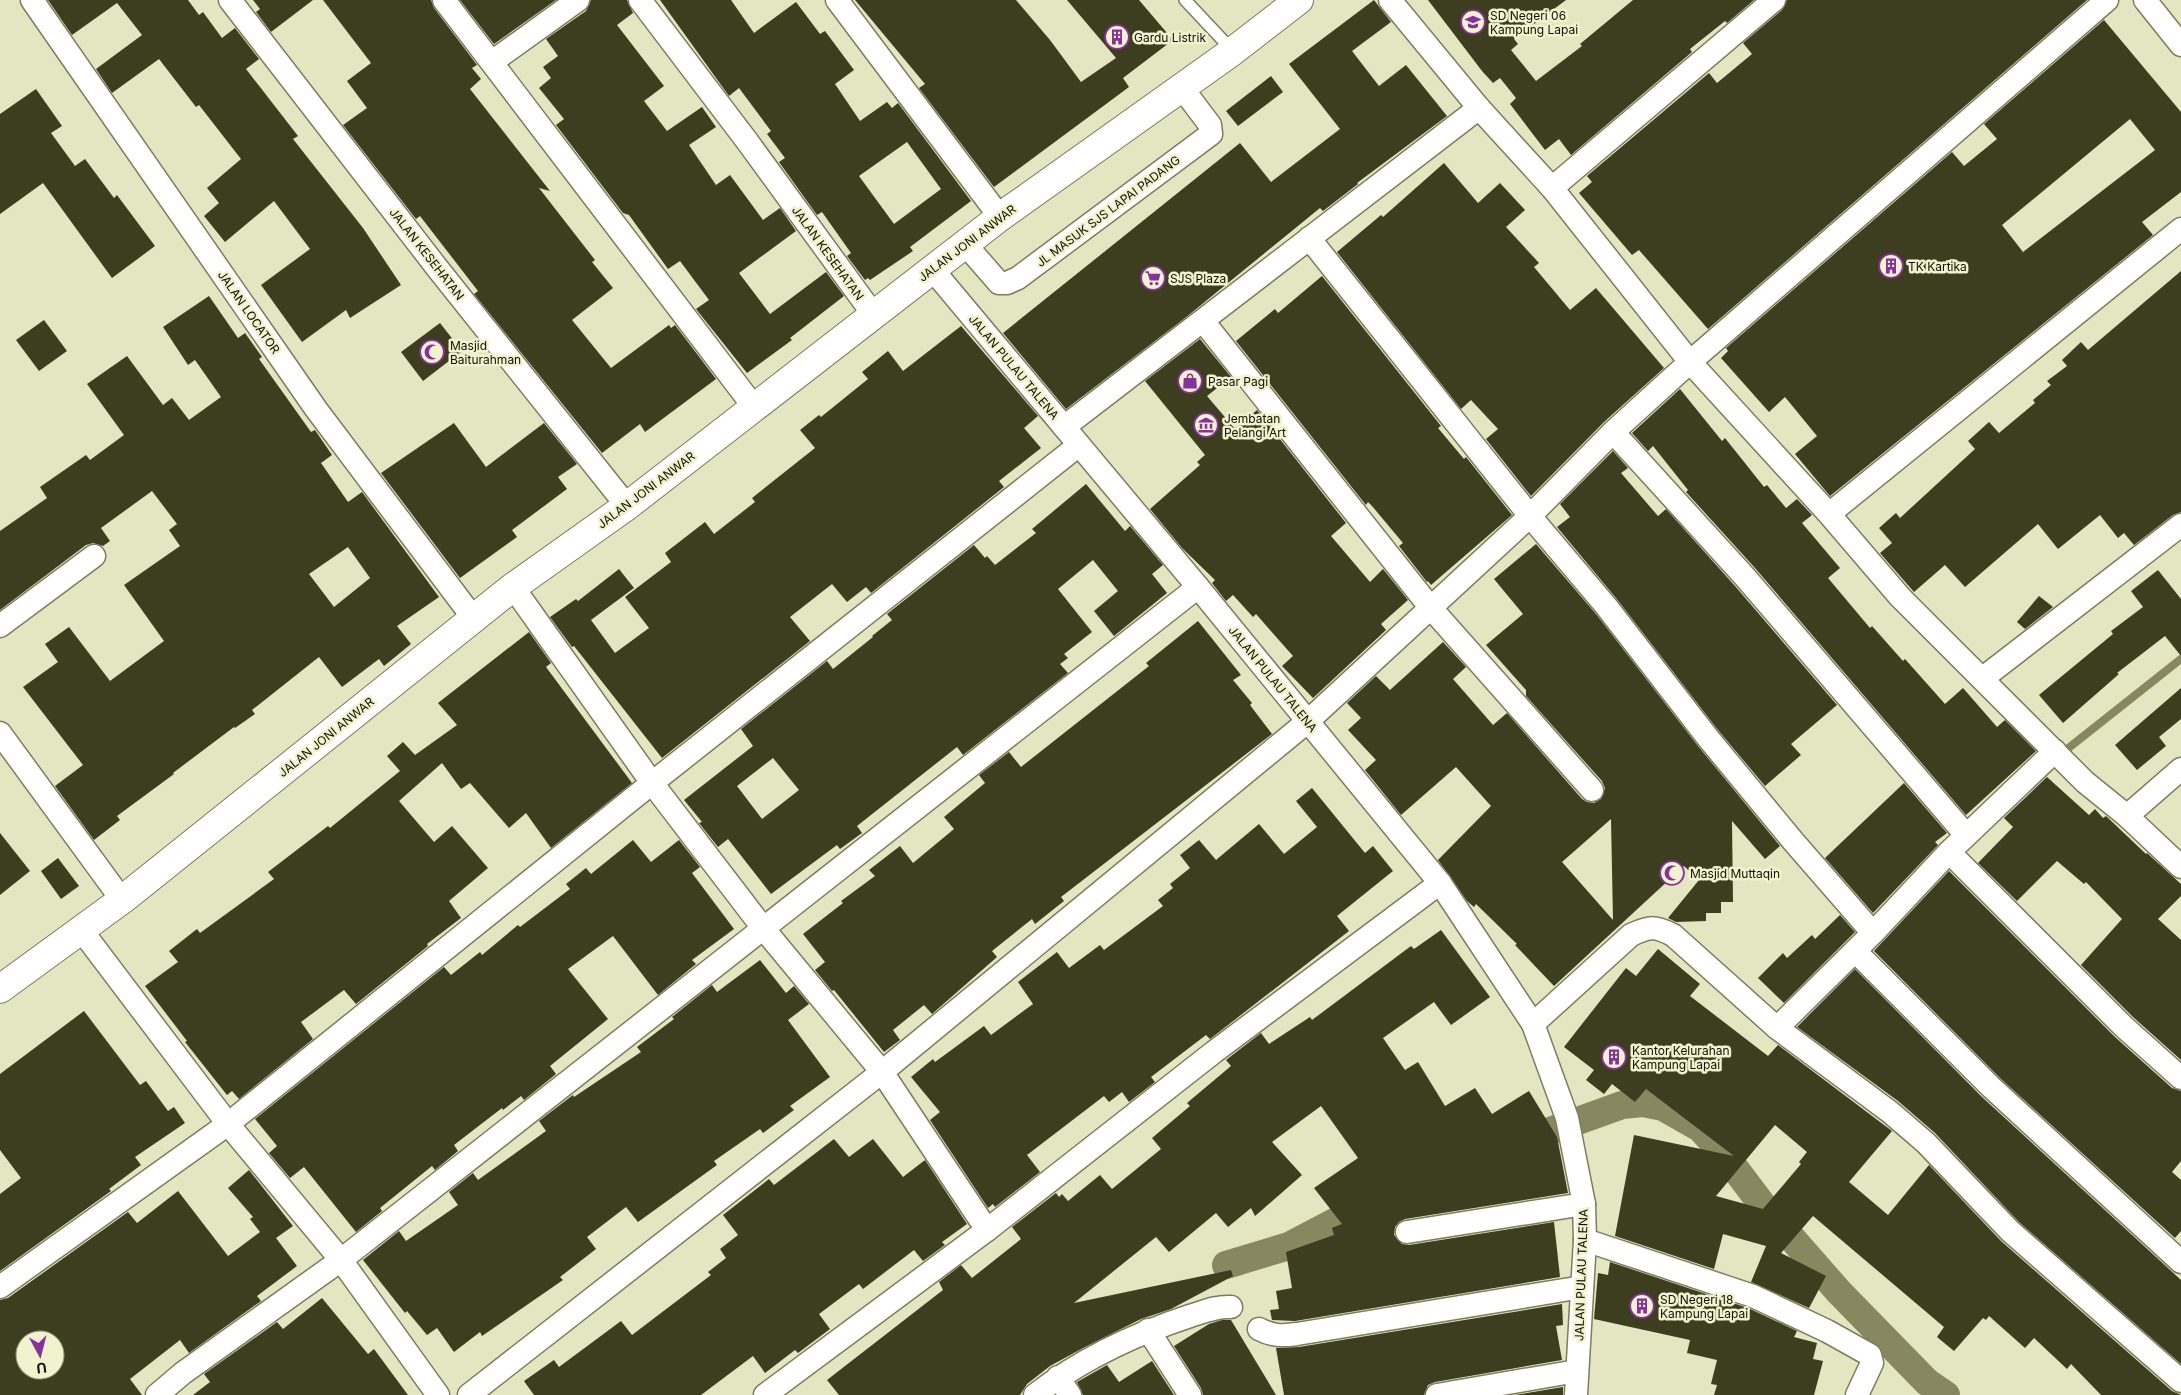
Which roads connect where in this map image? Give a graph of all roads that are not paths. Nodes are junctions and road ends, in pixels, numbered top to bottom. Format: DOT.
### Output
graph roads {
  1 [pos="32,0"];
  2 [pos="230,0"];
  3 [pos="444,0"];
  4 [pos="578,0"];
  5 [pos="640,0"];
  6 [pos="837,0"];
  7 [pos="1186,0"];
  8 [pos="1299,0"];
  9 [pos="1390,0"];
  10 [pos="1774,0"];
  11 [pos="2107,0"];
  12 [pos="2145,0"];
  13 [pos="2181,45"];
  14 [pos="1233,51"];
  15 [pos="492,62"];
  16 [pos="1182,88"];
  17 [pos="1479,108"];
  18 [pos="1552,188"];
  19 [pos="1000,217"];
  20 [pos="2181,229"];
  21 [pos="1309,238"];
  22 [pos="965,244"];
  23 [pos="932,268"];
  24 [pos="873,314"];
  25 [pos="1203,321"];
  26 [pos="1690,362"];
  27 [pos="754,407"];
  28 [pos="1064,426"];
  29 [pos="1613,432"];
  30 [pos="1079,445"];
  31 [pos="627,506"];
  32 [pos="1829,514"];
  33 [pos="1530,516"];
  34 [pos="2181,525"];
  35 [pos="94,556"];
  36 [pos="1198,586"];
  37 [pos="513,587"];
  38 [pos="1430,607"];
  39 [pos="474,619"];
  40 [pos="0,626"];
  41 [pos="1983,678"];
  42 [pos="1307,722"];
  43 [pos="0,733"];
  44 [pos="2055,751"];
  45 [pos="2178,778"];
  46 [pos="652,783"];
  47 [pos="1592,790"];
  48 [pos="2127,816"];
  49 [pos="1966,835"];
  50 [pos="1948,852"];
  51 [pos="2181,868"];
  52 [pos="1440,883"];
  53 [pos="122,900"];
  54 [pos="763,928"];
  55 [pos="82,931"];
  56 [pos="1873,933"];
  57 [pos="1855,951"];
  58 [pos="0,989"];
  59 [pos="1533,1024"];
  60 [pos="1777,1028"];
  61 [pos="882,1072"];
  62 [pos="2181,1078"];
  63 [pos="228,1124"];
  64 [pos="1584,1204"];
  65 [pos="987,1230"];
  66 [pos="1407,1232"];
  67 [pos="1585,1240"];
  68 [pos="2178,1253"];
  69 [pos="341,1260"];
  70 [pos="0,1287"];
  71 [pos="1582,1287"];
  72 [pos="1231,1307"];
  73 [pos="1259,1328"];
  74 [pos="1148,1330"];
  75 [pos="1577,1371"];
  76 [pos="2181,1381"];
  77 [pos="1064,1386"];
  78 [pos="156,1395"];
  79 [pos="438,1395"];
  80 [pos="469,1395"];
  81 [pos="766,1395"];
  82 [pos="1035,1395"];
  83 [pos="1190,1395"];
  84 [pos="1437,1395"];
  85 [pos="1576,1395"];
  86 [pos="1856,1395"];
  1 -- 39 [label="street, JALAN LOCATOR"];
  2 -- 31 [label="street, JALAN KESEHATAN"];
  3 -- 15 [label="street"];
  4 -- 15 [label="street"];
  5 -- 24 [label="street, JALAN KESEHATAN"];
  6 -- 19 [label="street"];
  7 -- 14 [label="lane"];
  8 -- 14 [label="main road, JALAN JONI ANWAR"];
  9 -- 17 [label="street"];
  10 -- 18 [label="street"];
  11 -- 26 [label="street"];
  12 -- 13 [label="street"];
  14 -- 16 [label="main road, JALAN JONI ANWAR"];
  15 -- 27 [label="street"];
  16 -- 19 [label="main road, JALAN JONI ANWAR"];
  16 -- 22 [label="street, JL MASUK SJS LAPAI PADANG"];
  17 -- 18 [label="street"];
  17 -- 21 [label="street"];
  18 -- 26 [label="street"];
  19 -- 22 [label="main road, JALAN JONI ANWAR"];
  20 -- 32 [label="street"];
  21 -- 25 [label="street"];
  21 -- 33 [label="street"];
  22 -- 23 [label="main road, JALAN JONI ANWAR"];
  23 -- 24 [label="main road, JALAN JONI ANWAR"];
  23 -- 28 [label="street, JALAN PULAU TALENA"];
  24 -- 27 [label="main road, JALAN JONI ANWAR"];
  25 -- 28 [label="street"];
  25 -- 38 [label="street"];
  26 -- 29 [label="street"];
  26 -- 32 [label="street"];
  27 -- 31 [label="main road, JALAN JONI ANWAR"];
  28 -- 30 [label="street, JALAN PULAU TALENA"];
  29 -- 33 [label="street"];
  29 -- 49 [label="street"];
  30 -- 36 [label="street, JALAN PULAU TALENA"];
  30 -- 46 [label="street"];
  31 -- 37 [label="main road, JALAN JONI ANWAR"];
  32 -- 41 [label="street"];
  33 -- 38 [label="street"];
  33 -- 56 [label="street"];
  34 -- 41 [label="street"];
  35 -- 40 [label="street"];
  36 -- 42 [label="street, JALAN PULAU TALENA"];
  36 -- 54 [label="street"];
  37 -- 39 [label="main road, JALAN JONI ANWAR"];
  37 -- 46 [label="street"];
  38 -- 42 [label="street"];
  38 -- 47 [label="street"];
  39 -- 53 [label="main road, JALAN JONI ANWAR"];
  41 -- 44 [label="street"];
  42 -- 52 [label="street, JALAN PULAU TALENA"];
  42 -- 61 [label="street"];
  43 -- 53 [label="street"];
  44 -- 48 [label="street"];
  44 -- 49 [label="street"];
  45 -- 48 [label="street"];
  46 -- 54 [label="street"];
  46 -- 63 [label="street"];
  48 -- 51 [label="street"];
  49 -- 50 [label="street"];
  50 -- 56 [label="street"];
  50 -- 62 [label="street"];
  52 -- 59 [label="street, JALAN PULAU TALENA"];
  52 -- 65 [label="street"];
  53 -- 55 [label="main road, JALAN JONI ANWAR"];
  54 -- 61 [label="street"];
  54 -- 69 [label="street"];
  55 -- 58 [label="main road, JALAN JONI ANWAR"];
  55 -- 63 [label="street"];
  56 -- 57 [label="street"];
  57 -- 60 [label="street"];
  57 -- 68 [label="street"];
  59 -- 60 [label="street"];
  59 -- 64 [label="street, JALAN PULAU TALENA"];
  60 -- 76 [label="street"];
  61 -- 65 [label="street"];
  61 -- 80 [label="street"];
  63 -- 69 [label="street"];
  63 -- 70 [label="street"];
  64 -- 66 [label="street"];
  64 -- 67 [label="street, JALAN PULAU TALENA"];
  65 -- 81 [label="street"];
  67 -- 71 [label="street, JALAN PULAU TALENA"];
  67 -- 86 [label="street"];
  69 -- 78 [label="street"];
  69 -- 79 [label="street"];
  71 -- 73 [label="street"];
  71 -- 75 [label="street, JALAN PULAU TALENA"];
  72 -- 74 [label="street"];
  74 -- 77 [label="street"];
  74 -- 83 [label="street"];
  75 -- 84 [label="street"];
  75 -- 85 [label="street, JALAN PULAU TALENA"];
  77 -- 82 [label="street"];
}
